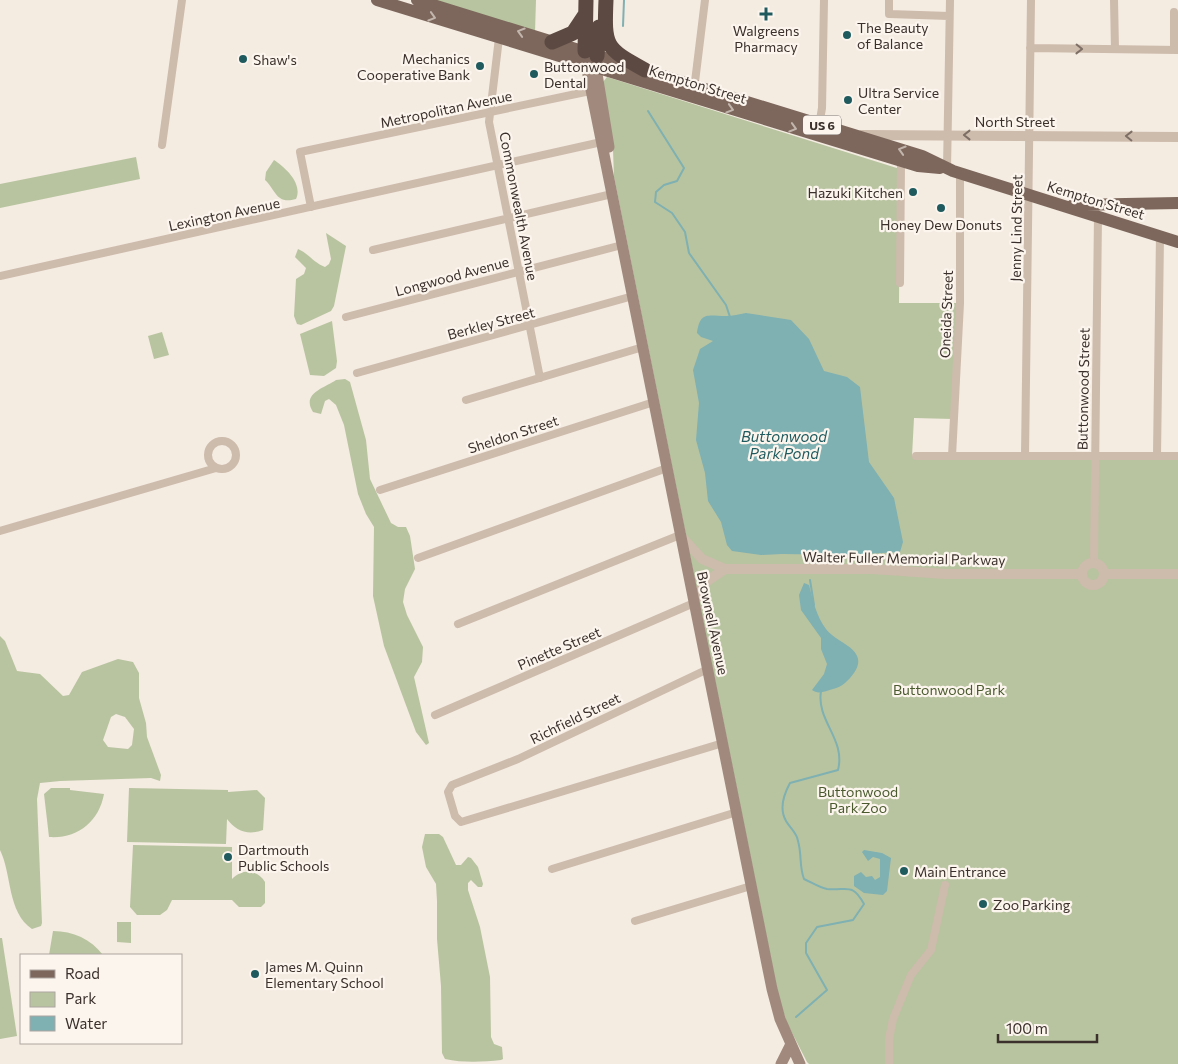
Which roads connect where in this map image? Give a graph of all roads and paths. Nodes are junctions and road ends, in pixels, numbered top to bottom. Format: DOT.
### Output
graph roads {
  1 [pos="182,0"];
  2 [pos="417,0"];
  3 [pos="601,0"];
  4 [pos="606,0"];
  5 [pos="706,0"];
  6 [pos="824,0"];
  7 [pos="889,0"];
  8 [pos="950,0"];
  9 [pos="1031,0"];
  10 [pos="1114,0"];
  11 [pos="382,1"];
  12 [pos="586,8"];
  13 [pos="1174,12"];
  14 [pos="949,16"];
  15 [pos="499,38"];
  16 [pos="552,42"];
  17 [pos="1030,48"];
  18 [pos="1115,49"];
  19 [pos="1176,50"];
  20 [pos="591,60"];
  21 [pos="645,70"];
  22 [pos="594,91"];
  23 [pos="693,91"];
  24 [pos="490,113"];
  25 [pos="818,130"];
  26 [pos="852,135"];
  27 [pos="948,135"];
  28 [pos="1029,135"];
  29 [pos="1178,137"];
  30 [pos="604,141"];
  31 [pos="162,145"];
  32 [pos="882,149"];
  33 [pos="901,161"];
  34 [pos="498,165"];
  35 [pos="947,169"];
  36 [pos="960,173"];
  37 [pos="611,189"];
  38 [pos="1029,195"];
  39 [pos="1178,203"];
  40 [pos="1061,205"];
  41 [pos="311,207"];
  42 [pos="1098,216"];
  43 [pos="509,218"];
  44 [pos="1160,236"];
  45 [pos="1178,242"];
  46 [pos="622,245"];
  47 [pos="373,250"];
  48 [pos="519,272"];
  49 [pos="0,276"];
  50 [pos="900,283"];
  51 [pos="633,296"];
  52 [pos="346,317"];
  53 [pos="530,325"];
  54 [pos="643,347"];
  55 [pos="357,373"];
  56 [pos="540,378"];
  57 [pos="466,400"];
  58 [pos="654,402"];
  59 [pos="916,456"];
  60 [pos="952,456"];
  61 [pos="1025,456"];
  62 [pos="1095,456"];
  63 [pos="1157,456"];
  64 [pos="1178,456"];
  65 [pos="216,468"];
  66 [pos="667,468"];
  67 [pos="380,490"];
  68 [pos="0,531"];
  69 [pos="680,535"];
  70 [pos="418,558"];
  71 [pos="1094,563"];
  72 [pos="725,569"];
  73 [pos="1082,574"];
  74 [pos="1104,574"];
  75 [pos="1178,574"];
  76 [pos="694,603"];
  77 [pos="458,624"];
  78 [pos="708,669"];
  79 [pos="435,715"];
  80 [pos="722,743"];
  81 [pos="737,812"];
  82 [pos="552,868"];
  83 [pos="946,885"];
  84 [pos="751,886"];
  85 [pos="635,921"];
  86 [pos="791,1044"];
  87 [pos="781,1064"];
  88 [pos="800,1064"];
  89 [pos="889,1064"];
  1 -- 31 [label="street"];
  16 -- 2 [label="main road, Kempton Street / US 6, one-way"];
  3 -- 20 [label="highway"];
  4 -- 21 [label="highway"];
  5 -- 23 [label="street"];
  6 -- 25 [label="street"];
  7 -- 14 [label="street"];
  8 -- 14 [label="street"];
  9 -- 17 [label="street, Jenny Lind Street"];
  10 -- 18 [label="street"];
  11 -- 15 [label="main road, Kempton Street / US 6, one-way"];
  12 -- 16 [label="highway"];
  12 -- 20 [label="highway"];
  13 -- 19 [label="street"];
  14 -- 27 [label="street"];
  15 -- 20 [label="main road, Kempton Street / US 6"];
  15 -- 24 [label="street, Commonwealth Avenue"];
  16 -- 20 [label="main road, Kempton Street / US 6"];
  17 -- 18 [label="street, one-way"];
  17 -- 28 [label="street, Jenny Lind Street"];
  18 -- 19 [label="street"];
  20 -- 21 [label="main road, Kempton Street / US 6"];
  20 -- 22 [label="main road, Brownell Avenue"];
  20 -- 23 [label="main road, Kempton Street / US 6"];
  21 -- 23 [label="main road, Kempton Street / US 6"];
  22 -- 24 [label="street, Metropolitan Avenue"];
  22 -- 30 [label="main road, Brownell Avenue"];
  23 -- 25 [label="main road, Kempton Street / US 6"];
  24 -- 34 [label="street, Commonwealth Avenue"];
  24 -- 41 [label="street, Metropolitan Avenue"];
  25 -- 26 [label="main road, Kempton Street / US 6"];
  25 -- 32 [label="main road, Kempton Street / US 6"];
  26 -- 27 [label="street, North Street"];
  26 -- 32 [label="main road, Kempton Street / US 6"];
  28 -- 27 [label="street, North Street, one-way"];
  27 -- 35 [label="street"];
  29 -- 28 [label="street, North Street, one-way"];
  28 -- 38 [label="street, Jenny Lind Street"];
  30 -- 34 [label="street, Lexington Avenue"];
  30 -- 37 [label="main road, Brownell Avenue"];
  32 -- 33 [label="main road, Kempton Street / US 6"];
  35 -- 32 [label="main road, Kempton Street / US 6, one-way"];
  33 -- 35 [label="main road, Kempton Street / US 6"];
  33 -- 50 [label="street"];
  34 -- 41 [label="street, Lexington Avenue"];
  34 -- 43 [label="street, Commonwealth Avenue"];
  35 -- 36 [label="main road, Kempton Street / US 6"];
  36 -- 38 [label="main road, Kempton Street / US 6"];
  36 -- 60 [label="street, Oneida Street"];
  37 -- 43 [label="street"];
  37 -- 46 [label="main road, Brownell Avenue"];
  38 -- 40 [label="main road, Kempton Street / US 6"];
  38 -- 61 [label="street, Jenny Lind Street"];
  39 -- 40 [label="main road, US 6"];
  40 -- 42 [label="main road, Kempton Street / US 6"];
  41 -- 49 [label="street, Lexington Avenue"];
  42 -- 44 [label="main road, Kempton Street / US 6"];
  42 -- 62 [label="street, Buttonwood Street"];
  43 -- 47 [label="street"];
  43 -- 48 [label="street, Commonwealth Avenue"];
  44 -- 45 [label="main road, Kempton Street / US 6"];
  44 -- 63 [label="street"];
  46 -- 48 [label="street, Longwood Avenue"];
  46 -- 51 [label="main road, Brownell Avenue"];
  48 -- 52 [label="street, Longwood Avenue"];
  48 -- 53 [label="street, Commonwealth Avenue"];
  51 -- 53 [label="street, Berkley Street"];
  51 -- 54 [label="main road, Brownell Avenue"];
  53 -- 55 [label="street, Berkley Street"];
  53 -- 56 [label="street, Commonwealth Avenue"];
  54 -- 56 [label="street"];
  54 -- 58 [label="main road, Brownell Avenue"];
  56 -- 57 [label="street"];
  58 -- 66 [label="main road, Brownell Avenue"];
  58 -- 67 [label="street, Sheldon Street"];
  59 -- 60 [label="street"];
  60 -- 61 [label="street"];
  61 -- 62 [label="street"];
  62 -- 63 [label="street"];
  62 -- 71 [label="street, Buttonwood Street"];
  63 -- 64 [label="street"];
  65 -- 68 [label="street"];
  66 -- 69 [label="main road, Brownell Avenue"];
  66 -- 70 [label="street"];
  69 -- 72 [label="street, Walter Fuller Memorial Parkway"];
  69 -- 76 [label="main road, Brownell Avenue"];
  69 -- 77 [label="street"];
  71 -- 73 [label="street"];
  71 -- 74 [label="street"];
  72 -- 73 [label="street, Walter Fuller Memorial Parkway"];
  72 -- 76 [label="street"];
  73 -- 74 [label="street"];
  74 -- 75 [label="street"];
  76 -- 78 [label="main road, Brownell Avenue"];
  76 -- 79 [label="street, Pinette Street"];
  78 -- 80 [label="main road, Brownell Avenue"];
  78 -- 80 [label="street, Richfield Street"];
  80 -- 81 [label="main road, Brownell Avenue"];
  81 -- 82 [label="street"];
  81 -- 84 [label="main road, Brownell Avenue"];
  83 -- 89 [label="street"];
  84 -- 85 [label="street"];
  84 -- 86 [label="main road, Brownell Avenue"];
  86 -- 87 [label="main road"];
  86 -- 88 [label="main road, Brownell Avenue"];
}
